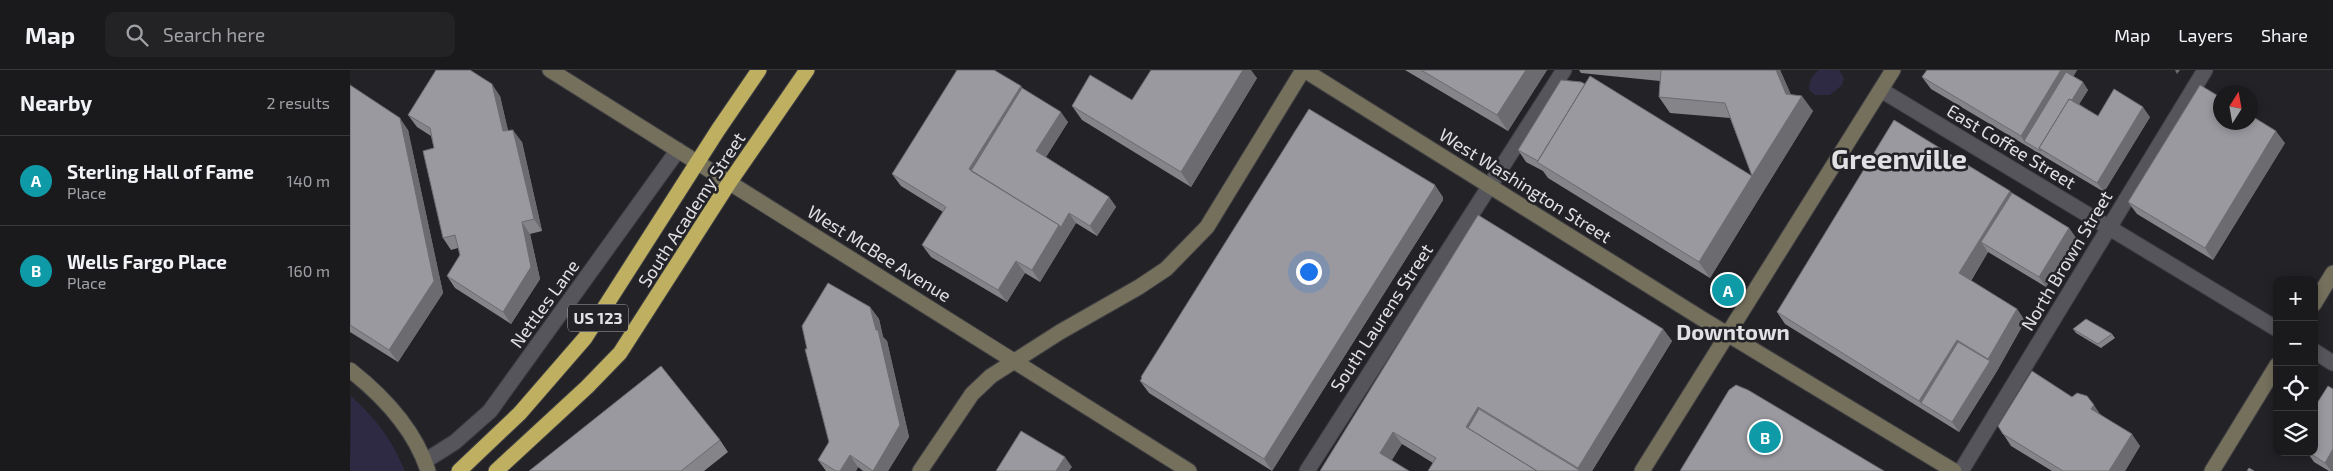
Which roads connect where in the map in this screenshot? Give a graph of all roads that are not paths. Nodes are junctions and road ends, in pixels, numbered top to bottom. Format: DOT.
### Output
graph roads {
  1 [pos="550,70"];
  2 [pos="759,70"];
  3 [pos="807,70"];
  4 [pos="1303,70"];
  5 [pos="1564,70"];
  6 [pos="1893,70"];
  7 [pos="2205,70"];
  8 [pos="1880,90"];
  9 [pos="678,150"];
  10 [pos="698,164"];
  11 [pos="729,183"];
  12 [pos="1489,186"];
  13 [pos="2109,228"];
  14 [pos="2333,273"];
  15 [pos="2318,297"];
  16 [pos="2273,327"];
  17 [pos="1726,333"];
  18 [pos="2318,354"];
  19 [pos="1015,362"];
  20 [pos="2333,363"];
  21 [pos="2276,366"];
  22 [pos="350,370"];
  23 [pos="426,466"];
  24 [pos="459,471"];
  25 [pos="496,471"];
  26 [pos="920,471"];
  27 [pos="1189,471"];
  28 [pos="1307,471"];
  29 [pos="1642,471"];
  30 [pos="1954,471"];
  31 [pos="1961,471"];
  32 [pos="2212,471"];
  1 -- 9 [label="street, West McBee Avenue"];
  2 -- 10 [label="highway, South Academy Street / US 123"];
  3 -- 11 [label="highway, South Academy Street / US 123"];
  4 -- 12 [label="street, West Washington Street"];
  4 -- 19 [label="street"];
  5 -- 12 [label="street, South Laurens Street"];
  6 -- 8 [label="street"];
  7 -- 13 [label="street, North Brown Street"];
  8 -- 13 [label="street, East Coffee Street"];
  8 -- 17 [label="street"];
  9 -- 10 [label="street, West McBee Avenue"];
  9 -- 23 [label="street, Nettles Lane"];
  10 -- 11 [label="street, West McBee Avenue"];
  10 -- 24 [label="highway, South Academy Street / US 123"];
  11 -- 19 [label="street, West McBee Avenue"];
  11 -- 25 [label="highway, South Academy Street / US 123"];
  12 -- 17 [label="street, West Washington Street"];
  12 -- 28 [label="street, South Laurens Street"];
  13 -- 16 [label="street, East Coffee Street"];
  13 -- 31 [label="street, North Brown Street"];
  14 -- 15 [label="street"];
  17 -- 29 [label="street"];
  17 -- 30 [label="street, West Washington Street"];
  18 -- 20 [label="street"];
  19 -- 26 [label="street"];
  19 -- 27 [label="street, West McBee Avenue"];
  21 -- 32 [label="street"];
  22 -- 23 [label="street"];
}
